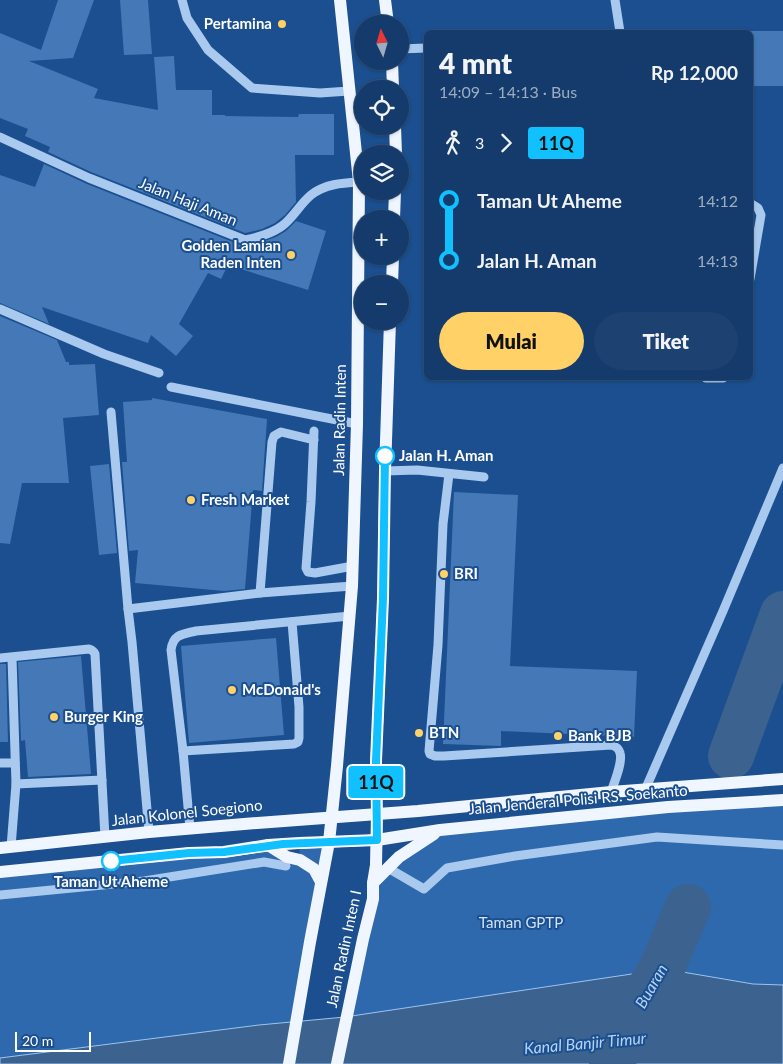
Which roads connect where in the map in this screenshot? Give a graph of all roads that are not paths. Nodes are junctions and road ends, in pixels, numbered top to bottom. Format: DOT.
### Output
graph roads {
  1 [pos="182,0"];
  2 [pos="340,0"];
  3 [pos="385,0"];
  4 [pos="614,0"];
  5 [pos="387,15"];
  6 [pos="620,30"];
  7 [pos="424,48"];
  8 [pos="409,49"];
  9 [pos="349,91"];
  10 [pos="0,137"];
  11 [pos="355,145"];
  12 [pos="354,182"];
  13 [pos="359,200"];
  14 [pos="753,205"];
  15 [pos="753,263"];
  16 [pos="0,310"];
  17 [pos="390,330"];
  18 [pos="159,373"];
  19 [pos="171,387"];
  20 [pos="111,412"];
  21 [pos="357,424"];
  22 [pos="783,468"];
  23 [pos="385,470"];
  24 [pos="449,474"];
  25 [pos="484,477"];
  26 [pos="352,566"];
  27 [pos="352,586"];
  28 [pos="260,593"];
  29 [pos="128,608"];
  30 [pos="350,616"];
  31 [pos="292,622"];
  32 [pos="0,658"];
  33 [pos="12,658"];
  34 [pos="183,751"];
  35 [pos="0,762"];
  36 [pos="15,763"];
  37 [pos="783,779"];
  38 [pos="102,780"];
  39 [pos="16,784"];
  40 [pos="645,790"];
  41 [pos="611,792"];
  42 [pos="783,800"];
  43 [pos="377,814"];
  44 [pos="332,817"];
  45 [pos="190,829"];
  46 [pos="440,830"];
  47 [pos="149,832"];
  48 [pos="106,837"];
  49 [pos="377,840"];
  50 [pos="330,842"];
  51 [pos="268,845"];
  52 [pos="783,845"];
  53 [pos="6,848"];
  54 [pos="286,866"];
  55 [pos="388,868"];
  56 [pos="0,872"];
  57 [pos="321,882"];
  58 [pos="374,883"];
  59 [pos="0,894"];
  60 [pos="289,1064"];
  61 [pos="337,1064"];
  1 -- 9 [label="street"];
  2 -- 9 [label="main road, Jalan Radin Inten"];
  3 -- 5 [label="main road"];
  4 -- 6 [label="street"];
  7 -- 8 [label="street"];
  9 -- 11 [label="main road, Jalan Radin Inten"];
  10 -- 12 [label="street, Jalan Haji Aman"];
  13 -- 21 [label="main road, Jalan Radin Inten"];
  14 -- 15 [label="street"];
  16 -- 18 [label="street"];
  17 -- 23 [label="main road"];
  19 -- 21 [label="street"];
  20 -- 29 [label="street"];
  21 -- 26 [label="main road, Jalan Radin Inten"];
  22 -- 40 [label="street"];
  23 -- 24 [label="street"];
  23 -- 43 [label="main road"];
  24 -- 25 [label="street"];
  24 -- 41 [label="street"];
  26 -- 27 [label="main road, Jalan Radin Inten"];
  26 -- 28 [label="street"];
  27 -- 28 [label="street"];
  27 -- 30 [label="main road, Jalan Radin Inten"];
  28 -- 29 [label="street"];
  29 -- 47 [label="street"];
  30 -- 31 [label="street"];
  30 -- 44 [label="main road, Jalan Radin Inten"];
  31 -- 34 [label="street"];
  31 -- 34 [label="street"];
  32 -- 33 [label="street"];
  33 -- 36 [label="street"];
  33 -- 38 [label="street"];
  34 -- 45 [label="street"];
  35 -- 36 [label="street"];
  36 -- 39 [label="street"];
  37 -- 40 [label="main road, Jalan Jenderal Polisi RS. Soekanto"];
  38 -- 39 [label="street"];
  38 -- 48 [label="street"];
  39 -- 53 [label="street"];
  40 -- 41 [label="main road, Jalan Jenderal Polisi RS. Soekanto"];
  41 -- 43 [label="main road, Jalan Jenderal Polisi RS. Soekanto"];
  42 -- 46 [label="main road, Jalan Jenderal Polisi RS. Soekanto"];
  43 -- 44 [label="main road, Jalan Kolonel Soegiono"];
  43 -- 49 [label="main road"];
  44 -- 45 [label="main road, Jalan Kolonel Soegiono"];
  44 -- 50 [label="main road, Jalan Radin Inten"];
  45 -- 47 [label="main road, Jalan Kolonel Soegiono"];
  46 -- 49 [label="main road, Jalan Jenderal Polisi RS. Soekanto"];
  46 -- 55 [label="main road"];
  47 -- 48 [label="main road, Jalan Kolonel Soegiono"];
  48 -- 53 [label="main road, Jalan Kolonel Soegiono"];
  49 -- 50 [label="main road"];
  49 -- 58 [label="main road, Jalan Radin Inten I"];
  50 -- 51 [label="main road"];
  50 -- 57 [label="main road"];
  51 -- 56 [label="main road"];
  51 -- 57 [label="main road"];
  52 -- 55 [label="street"];
  54 -- 59 [label="street"];
  55 -- 58 [label="main road"];
  57 -- 60 [label="main road"];
  58 -- 61 [label="main road, Jalan Radin Inten I"];
}
